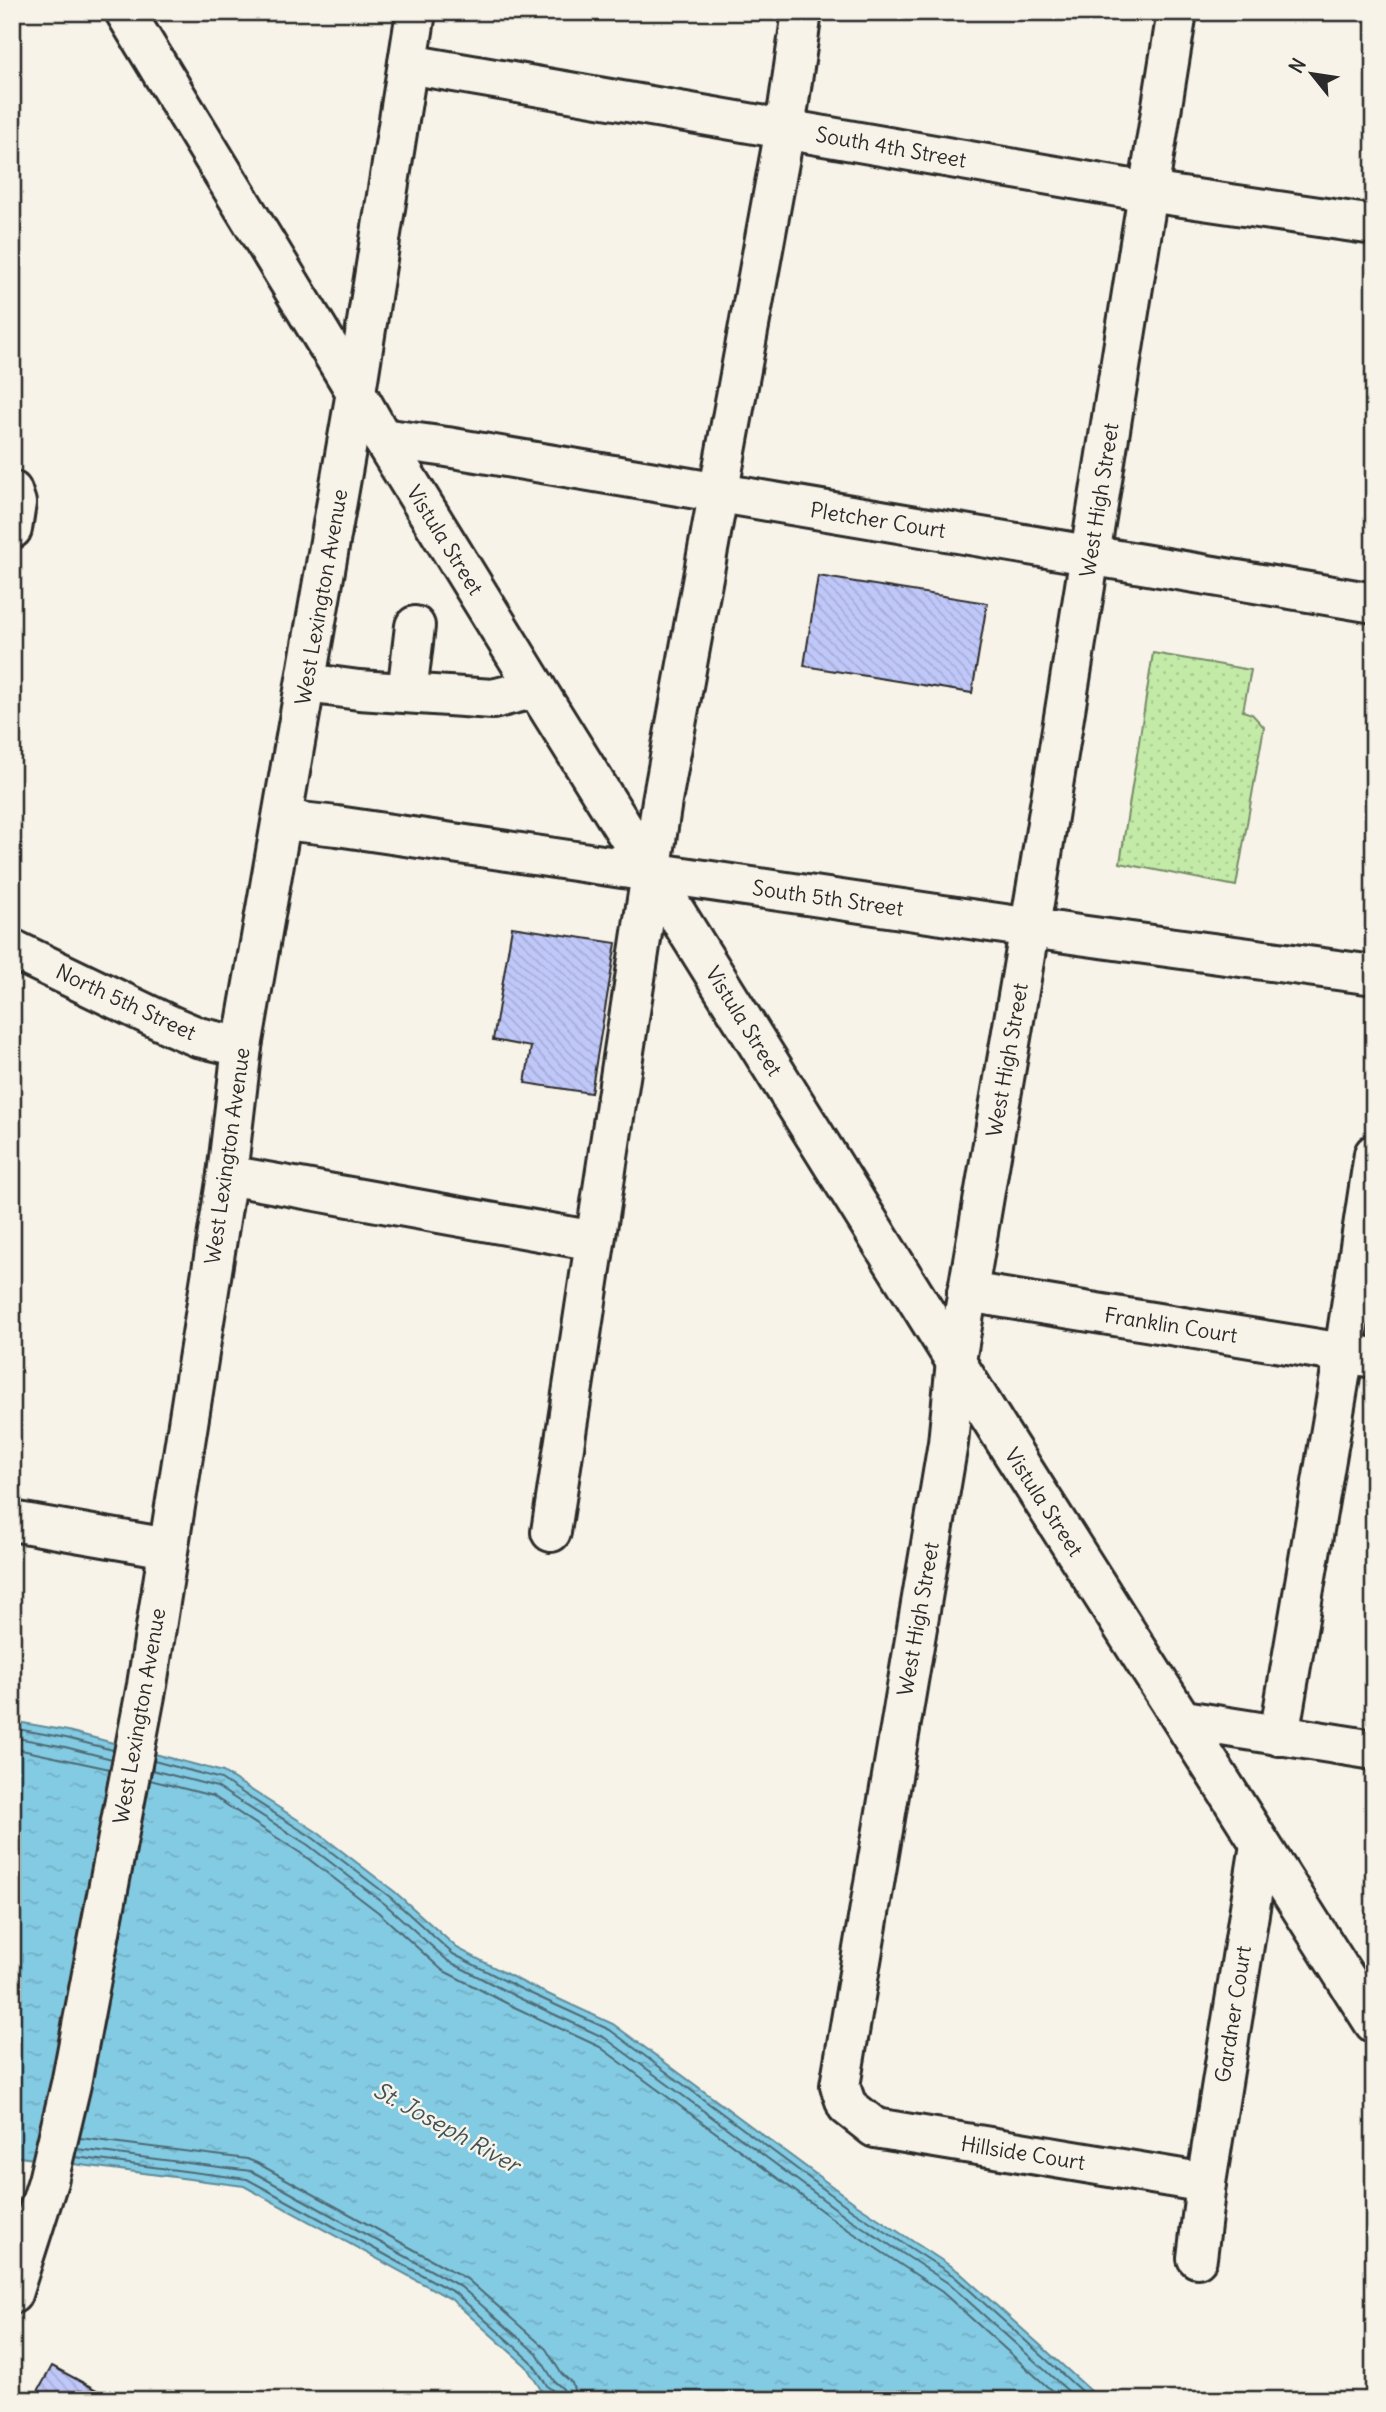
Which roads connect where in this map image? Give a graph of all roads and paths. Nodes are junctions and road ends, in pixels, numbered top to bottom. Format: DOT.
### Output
graph roads {
  1 [pos="125,12"];
  2 [pos="416,12"];
  3 [pos="802,12"];
  4 [pos="1177,12"];
  5 [pos="408,64"];
  6 [pos="785,129"];
  7 [pos="1148,192"];
  8 [pos="1374,225"];
  9 [pos="356,392"];
  10 [pos="382,438"];
  11 [pos="12,491"];
  12 [pos="720,494"];
  13 [pos="12,529"];
  14 [pos="1091,556"];
  15 [pos="1374,603"];
  16 [pos="415,626"];
  17 [pos="306,683"];
  18 [pos="536,688"];
  19 [pos="407,693"];
  20 [pos="283,820"];
  21 [pos="651,872"];
  22 [pos="1031,927"];
  23 [pos="15,959"];
  24 [pos="1374,975"];
  25 [pos="242,1047"];
  26 [pos="1374,1154"];
  27 [pos="227,1175"];
  28 [pos="595,1241"];
  29 [pos="967,1292"];
  30 [pos="1359,1355"];
  31 [pos="956,1361"];
  32 [pos="12,1521"];
  33 [pos="551,1532"];
  34 [pos="168,1548"];
  35 [pos="1184,1720"];
  36 [pos="1279,1736"];
  37 [pos="1374,1750"];
  38 [pos="1259,1845"];
  39 [pos="1374,2023"];
  40 [pos="847,2106"];
  41 [pos="1206,2183"];
  42 [pos="26,2224"];
  43 [pos="1197,2258"];
  44 [pos="16,2285"];
  1 -- 9 [label="street, Vistula Street"];
  2 -- 5 [label="street, West Lexington Avenue"];
  3 -- 6 [label="street"];
  4 -- 7 [label="street, West High Street"];
  5 -- 6 [label="street, South 4th Street"];
  5 -- 9 [label="street, West Lexington Avenue"];
  6 -- 7 [label="street, South 4th Street"];
  6 -- 12 [label="street"];
  7 -- 8 [label="street, South 4th Street"];
  7 -- 14 [label="street, West High Street"];
  9 -- 10 [label="street, Vistula Street"];
  9 -- 17 [label="street, West Lexington Avenue"];
  10 -- 12 [label="street, Pletcher Court"];
  10 -- 18 [label="street, Vistula Street"];
  11 -- 13 [label="street"];
  12 -- 14 [label="street, Pletcher Court"];
  12 -- 21 [label="street"];
  14 -- 15 [label="street, Pletcher Court"];
  14 -- 22 [label="street, West High Street"];
  16 -- 19 [label="street"];
  17 -- 19 [label="street"];
  17 -- 20 [label="street, West Lexington Avenue"];
  18 -- 19 [label="street"];
  18 -- 21 [label="street, Vistula Street"];
  20 -- 21 [label="street, South 5th Street"];
  20 -- 25 [label="street, West Lexington Avenue"];
  21 -- 22 [label="street, South 5th Street"];
  21 -- 28 [label="street"];
  21 -- 31 [label="street, Vistula Street"];
  22 -- 24 [label="street, South 5th Street"];
  22 -- 29 [label="street, West High Street"];
  23 -- 25 [label="street, North 5th Street"];
  25 -- 27 [label="street, West Lexington Avenue"];
  26 -- 30 [label="street"];
  27 -- 28 [label="street"];
  27 -- 34 [label="street, West Lexington Avenue"];
  28 -- 33 [label="street"];
  29 -- 30 [label="street, Franklin Court"];
  29 -- 31 [label="street, West High Street"];
  30 -- 36 [label="street"];
  31 -- 35 [label="street, Vistula Street"];
  31 -- 40 [label="street, West High Street"];
  32 -- 34 [label="street"];
  34 -- 42 [label="street, West Lexington Avenue"];
  35 -- 36 [label="street"];
  35 -- 38 [label="street, Vistula Street"];
  36 -- 37 [label="street"];
  38 -- 39 [label="street, Vistula Street"];
  38 -- 41 [label="street, Gardner Court"];
  40 -- 41 [label="street, Hillside Court"];
  41 -- 43 [label="street, Gardner Court"];
  42 -- 44 [label="street, West Lexington Avenue"];
}
